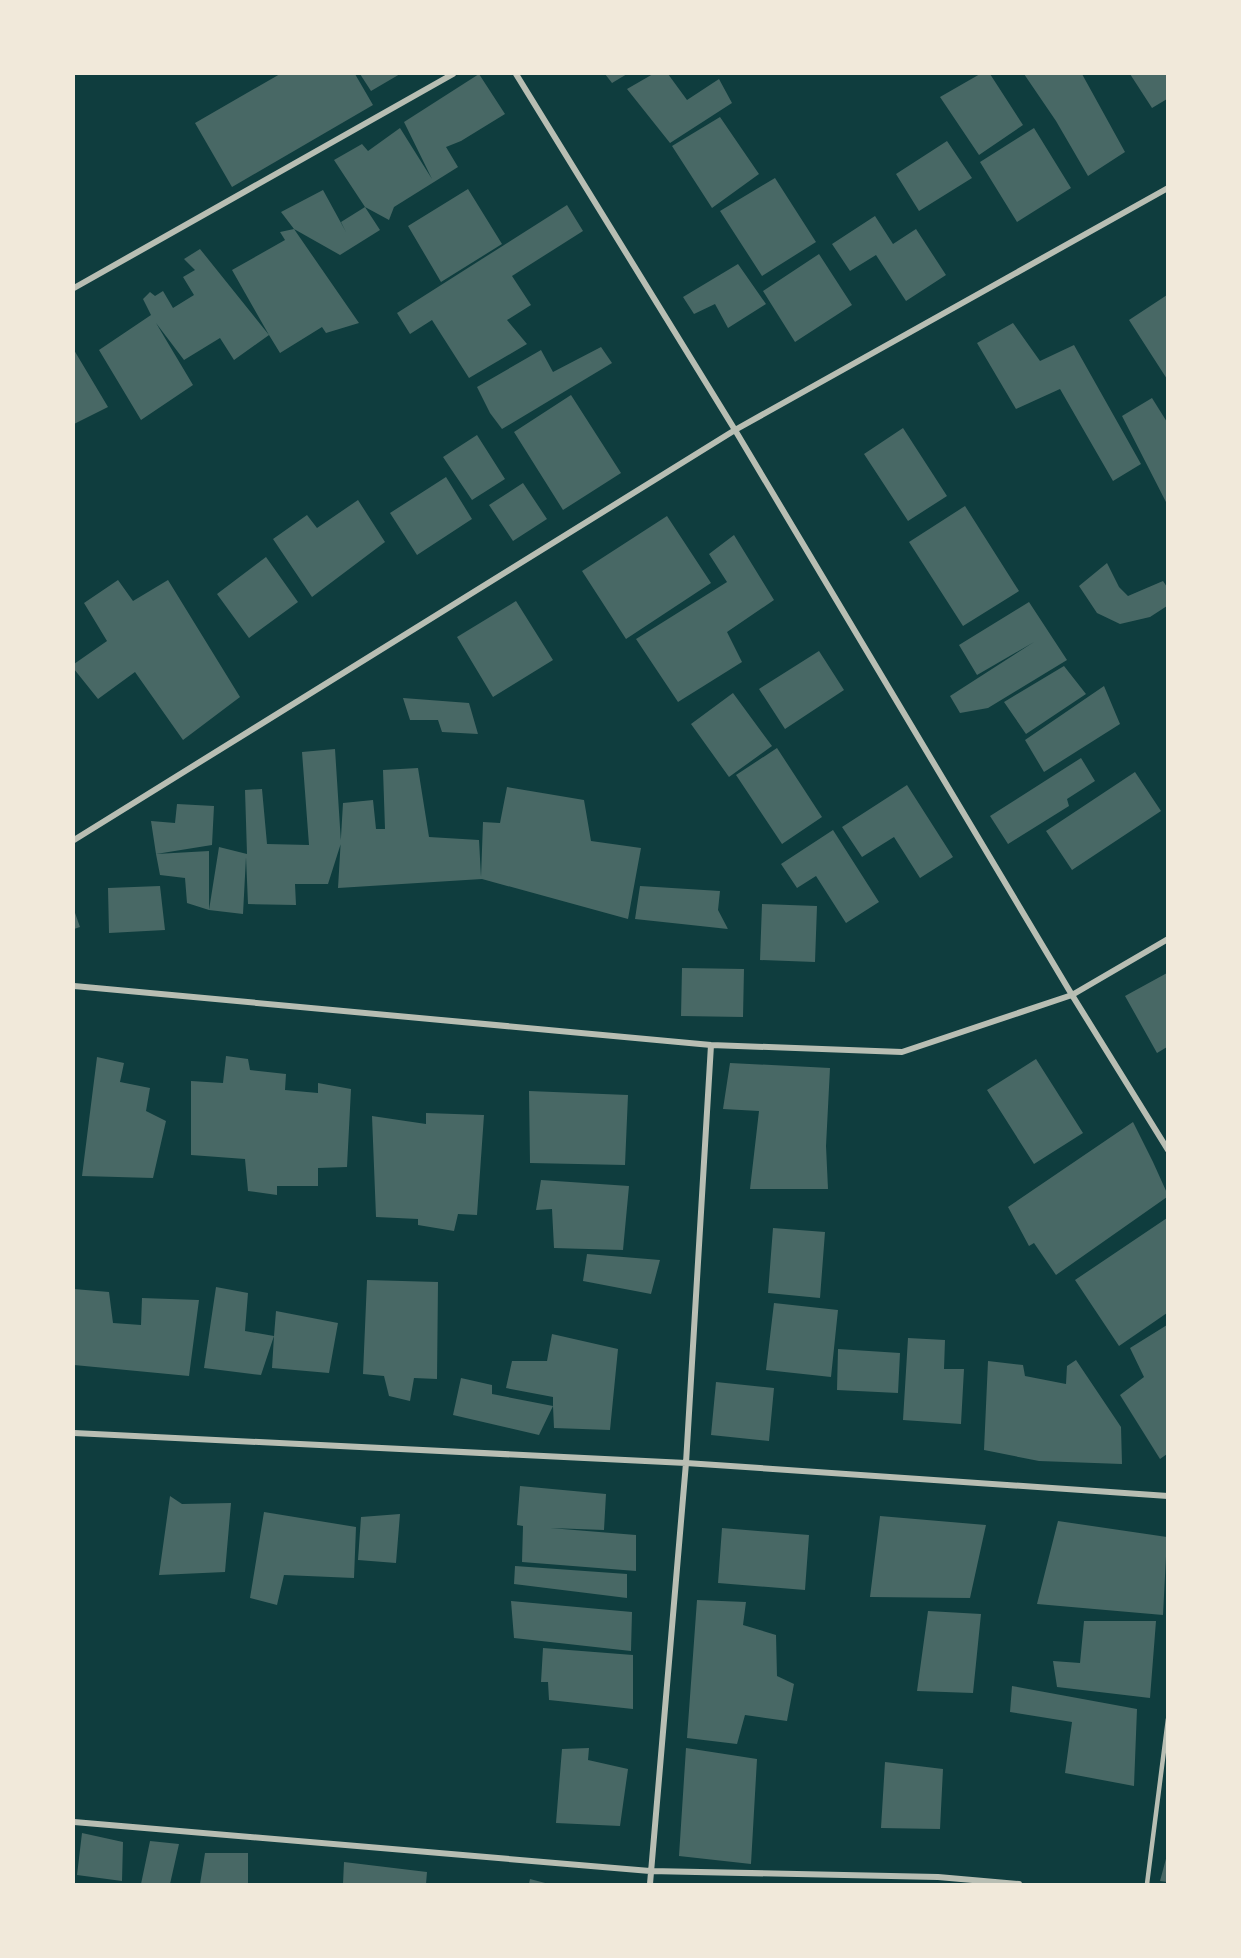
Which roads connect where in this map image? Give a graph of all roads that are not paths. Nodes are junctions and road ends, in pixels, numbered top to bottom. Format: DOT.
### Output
graph roads {
  1 [pos="453,74"];
  2 [pos="516,74"];
  3 [pos="1167,188"];
  4 [pos="74,288"];
  5 [pos="735,430"];
  6 [pos="74,840"];
  7 [pos="1167,939"];
  8 [pos="74,986"];
  9 [pos="1072,995"];
  10 [pos="711,1046"];
  11 [pos="1167,1150"];
  12 [pos="74,1433"];
  13 [pos="686,1464"];
  14 [pos="1167,1496"];
  15 [pos="1167,1719"];
  16 [pos="74,1822"];
  17 [pos="650,1871"];
  18 [pos="650,1884"];
  19 [pos="1019,1884"];
  20 [pos="1147,1884"];
  1 -- 4 [label="street"];
  2 -- 5 [label="street"];
  3 -- 5 [label="street"];
  5 -- 6 [label="street"];
  5 -- 9 [label="street"];
  7 -- 9 [label="street"];
  8 -- 10 [label="street"];
  9 -- 10 [label="street"];
  9 -- 11 [label="street"];
  10 -- 13 [label="street"];
  12 -- 13 [label="street"];
  13 -- 14 [label="street"];
  13 -- 17 [label="street"];
  15 -- 20 [label="lane"];
  16 -- 17 [label="street"];
  17 -- 18 [label="street"];
  17 -- 19 [label="street"];
}
